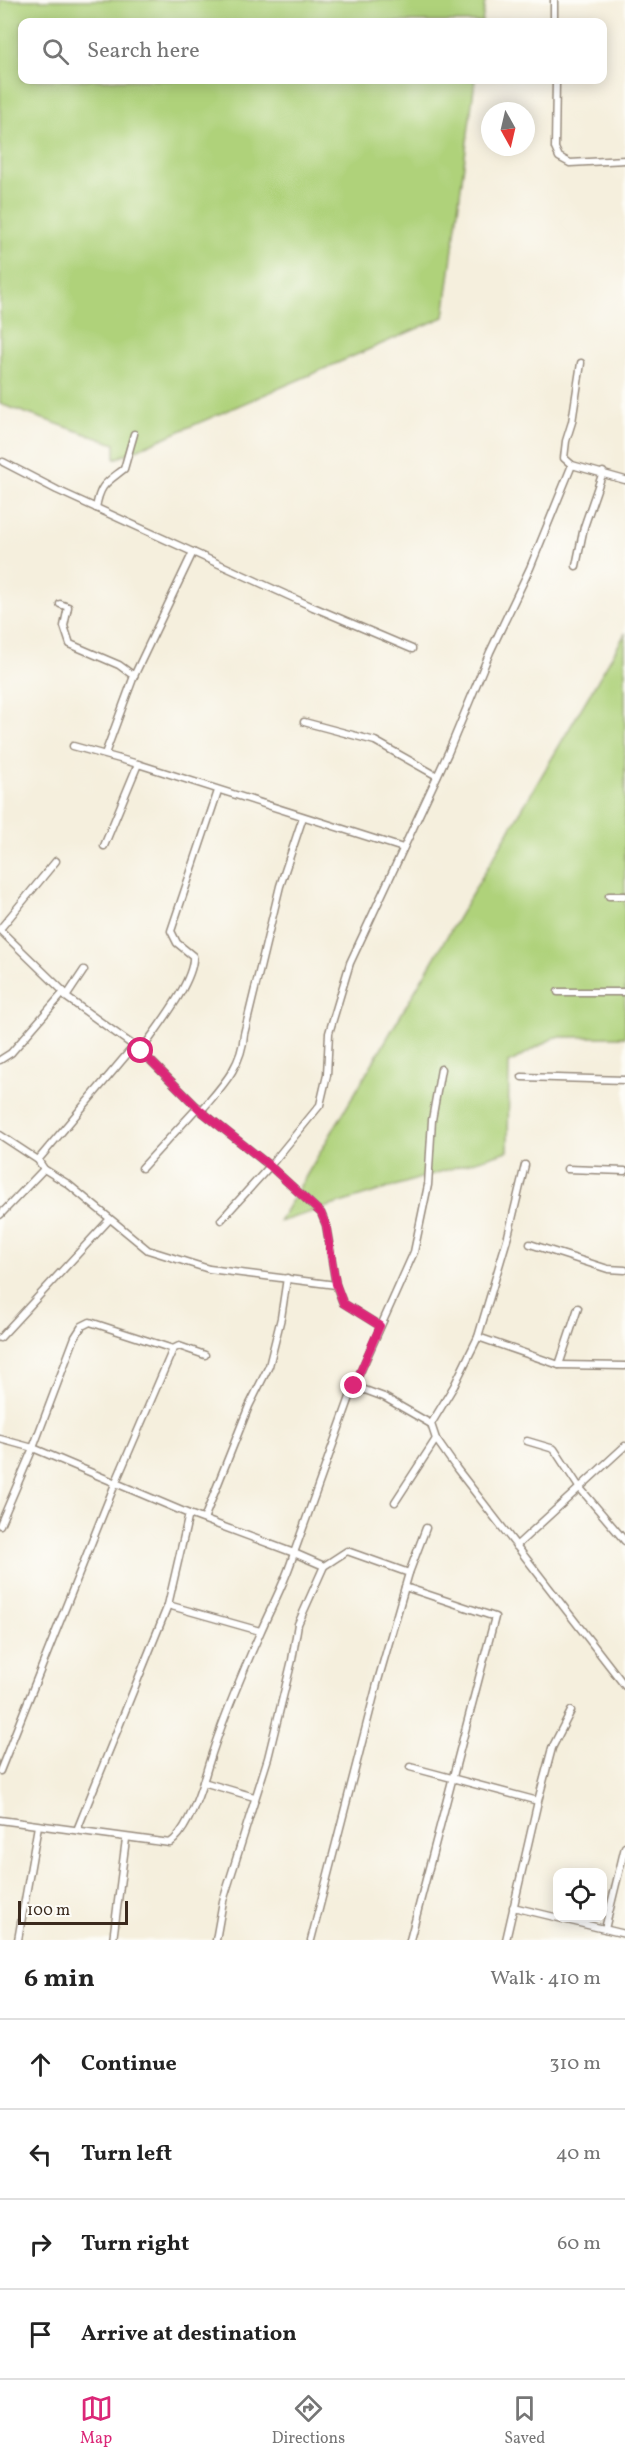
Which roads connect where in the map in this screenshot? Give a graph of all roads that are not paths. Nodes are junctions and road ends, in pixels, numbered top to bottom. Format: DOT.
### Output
graph roads {
  1 [pos="554,0"];
  2 [pos="554,18"];
  3 [pos="556,84"];
  4 [pos="625,160"];
  5 [pos="581,363"];
  6 [pos="134,434"];
  7 [pos="3,462"];
  8 [pos="572,465"];
  9 [pos="603,472"];
  10 [pos="625,480"];
  11 [pos="96,508"];
  12 [pos="193,552"];
  13 [pos="576,566"];
  14 [pos="60,604"];
  15 [pos="412,649"];
  16 [pos="134,676"];
  17 [pos="304,722"];
  18 [pos="73,746"];
  19 [pos="105,754"];
  20 [pos="138,764"];
  21 [pos="437,776"];
  22 [pos="218,790"];
  23 [pos="303,818"];
  24 [pos="104,846"];
  25 [pos="404,848"];
  26 [pos="56,861"];
  27 [pos="609,896"];
  28 [pos="625,896"];
  29 [pos="0,929"];
  30 [pos="84,970"];
  31 [pos="558,992"];
  32 [pos="625,992"];
  33 [pos="65,994"];
  34 [pos="134,1046"];
  35 [pos="141,1051"];
  36 [pos="0,1060"];
  37 [pos="441,1069"];
  38 [pos="522,1077"];
  39 [pos="625,1080"];
  40 [pos="199,1109"];
  41 [pos="0,1135"];
  42 [pos="38,1160"];
  43 [pos="525,1165"];
  44 [pos="270,1166"];
  45 [pos="142,1168"];
  46 [pos="44,1169"];
  47 [pos="567,1169"];
  48 [pos="625,1171"];
  49 [pos="0,1215"];
  50 [pos="109,1220"];
  51 [pos="221,1220"];
  52 [pos="530,1244"];
  53 [pos="625,1270"];
  54 [pos="287,1278"];
  55 [pos="336,1284"];
  56 [pos="578,1308"];
  57 [pos="380,1326"];
  58 [pos="478,1337"];
  59 [pos="0,1338"];
  60 [pos="173,1349"];
  61 [pos="205,1355"];
  62 [pos="559,1365"];
  63 [pos="625,1365"];
  64 [pos="354,1386"];
  65 [pos="431,1424"];
  66 [pos="0,1439"];
  67 [pos="436,1439"];
  68 [pos="527,1441"];
  69 [pos="625,1446"];
  70 [pos="33,1448"];
  71 [pos="115,1484"];
  72 [pos="579,1487"];
  73 [pos="395,1502"];
  74 [pos="189,1514"];
  75 [pos="204,1519"];
  76 [pos="0,1525"];
  77 [pos="426,1528"];
  78 [pos="625,1541"];
  79 [pos="516,1546"];
  80 [pos="294,1553"];
  81 [pos="324,1566"];
  82 [pos="409,1573"];
  83 [pos="405,1587"];
  84 [pos="168,1605"];
  85 [pos="260,1631"];
  86 [pos="625,1686"];
  87 [pos="571,1711"];
  88 [pos="410,1767"];
  89 [pos="0,1771"];
  90 [pos="453,1778"];
  91 [pos="203,1782"];
  92 [pos="254,1797"];
  93 [pos="538,1801"];
  94 [pos="0,1820"];
  95 [pos="38,1826"];
  96 [pos="77,1830"];
  97 [pos="126,1839"];
  98 [pos="625,1847"];
  99 [pos="513,1907"];
  100 [pos="605,1929"];
  101 [pos="625,1934"];
  102 [pos="18,1940"];
  103 [pos="113,1940"];
  104 [pos="216,1940"];
  105 [pos="311,1940"];
  106 [pos="410,1940"];
  107 [pos="506,1940"];
  1 -- 2 [label="street"];
  3 -- 4 [label="street"];
  5 -- 8 [label="street"];
  6 -- 11 [label="street"];
  7 -- 11 [label="street"];
  8 -- 9 [label="street"];
  8 -- 21 [label="street"];
  9 -- 10 [label="street"];
  9 -- 13 [label="street"];
  11 -- 12 [label="street"];
  12 -- 15 [label="street"];
  12 -- 16 [label="street"];
  14 -- 16 [label="street"];
  16 -- 19 [label="street"];
  17 -- 21 [label="street"];
  18 -- 19 [label="street"];
  19 -- 20 [label="street"];
  20 -- 22 [label="street"];
  20 -- 24 [label="street"];
  21 -- 25 [label="street"];
  22 -- 23 [label="street"];
  22 -- 35 [label="street"];
  23 -- 25 [label="street"];
  23 -- 40 [label="street"];
  25 -- 44 [label="street"];
  26 -- 29 [label="street"];
  27 -- 28 [label="street"];
  29 -- 33 [label="street"];
  30 -- 33 [label="street"];
  31 -- 32 [label="street"];
  33 -- 34 [label="street"];
  33 -- 36 [label="street"];
  34 -- 35 [label="street"];
  34 -- 42 [label="street"];
  35 -- 40 [label="street"];
  37 -- 57 [label="street"];
  38 -- 39 [label="street"];
  40 -- 44 [label="street"];
  40 -- 45 [label="street"];
  41 -- 42 [label="street"];
  42 -- 46 [label="street"];
  43 -- 58 [label="street"];
  44 -- 51 [label="street"];
  44 -- 55 [label="street"];
  46 -- 49 [label="street"];
  46 -- 50 [label="street"];
  47 -- 48 [label="street"];
  50 -- 54 [label="street"];
  50 -- 59 [label="street"];
  52 -- 53 [label="street"];
  54 -- 55 [label="street"];
  54 -- 75 [label="street"];
  55 -- 57 [label="street"];
  56 -- 62 [label="street"];
  57 -- 64 [label="street"];
  58 -- 62 [label="street"];
  58 -- 65 [label="street"];
  60 -- 61 [label="street"];
  60 -- 70 [label="street"];
  60 -- 71 [label="street"];
  62 -- 63 [label="street"];
  64 -- 65 [label="street"];
  64 -- 80 [label="street"];
  65 -- 67 [label="street"];
  66 -- 70 [label="street"];
  67 -- 73 [label="street"];
  67 -- 79 [label="street"];
  68 -- 72 [label="street"];
  69 -- 72 [label="street"];
  70 -- 71 [label="street"];
  70 -- 76 [label="street"];
  71 -- 74 [label="street"];
  71 -- 89 [label="street"];
  72 -- 78 [label="street"];
  72 -- 79 [label="street"];
  74 -- 75 [label="street"];
  74 -- 84 [label="street"];
  75 -- 80 [label="street"];
  77 -- 82 [label="street"];
  79 -- 86 [label="street"];
  80 -- 81 [label="street"];
  80 -- 85 [label="street"];
  81 -- 82 [label="street"];
  81 -- 92 [label="street"];
  82 -- 83 [label="street"];
  83 -- 90 [label="street"];
  83 -- 105 [label="street"];
  84 -- 85 [label="street"];
  84 -- 96 [label="street"];
  85 -- 91 [label="street"];
  87 -- 93 [label="street"];
  88 -- 90 [label="street"];
  90 -- 93 [label="street"];
  90 -- 106 [label="street"];
  91 -- 92 [label="street"];
  91 -- 97 [label="street"];
  92 -- 104 [label="street"];
  93 -- 99 [label="street"];
  94 -- 95 [label="street"];
  95 -- 96 [label="street"];
  95 -- 102 [label="street"];
  96 -- 97 [label="street"];
  97 -- 103 [label="street"];
  98 -- 100 [label="street"];
  99 -- 100 [label="street"];
  99 -- 107 [label="street"];
  100 -- 101 [label="street"];
}
